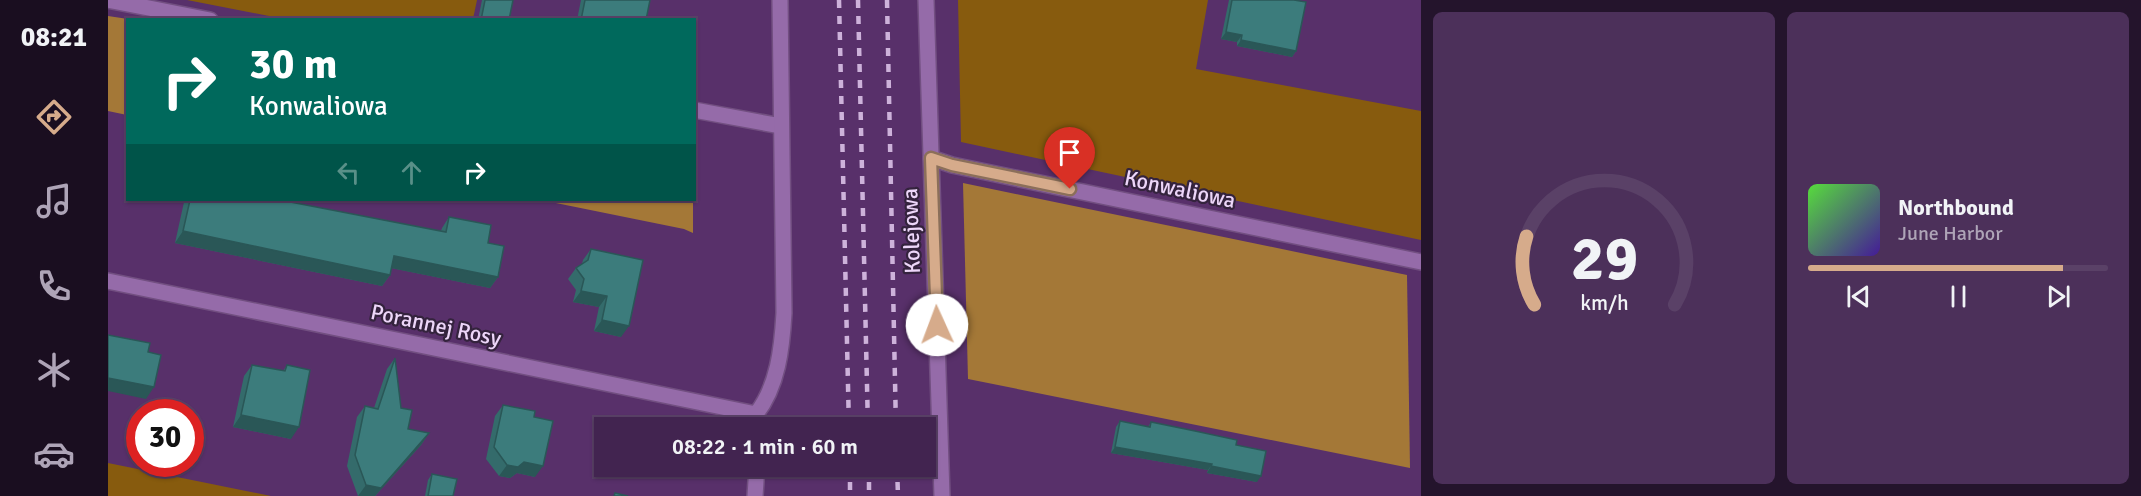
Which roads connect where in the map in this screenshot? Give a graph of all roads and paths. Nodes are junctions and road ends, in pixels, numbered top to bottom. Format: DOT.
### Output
graph roads {
  1 [pos="108,0"];
  2 [pos="780,0"];
  3 [pos="926,0"];
  4 [pos="200,18"];
  5 [pos="696,110"];
  6 [pos="781,126"];
  7 [pos="931,158"];
  8 [pos="1421,262"];
  9 [pos="108,280"];
  10 [pos="738,417"];
  11 [pos="758,417"];
  12 [pos="757,477"];
  13 [pos="756,496"];
  14 [pos="942,496"];
  1 -- 4 [label="street"];
  2 -- 6 [label="street"];
  3 -- 7 [label="street, Kolejowa"];
  5 -- 6 [label="street"];
  6 -- 11 [label="street"];
  7 -- 8 [label="street, Konwaliowa"];
  7 -- 14 [label="street, Kolejowa"];
  9 -- 10 [label="street, Porannej Rosy"];
  12 -- 13 [label="street"];
}
